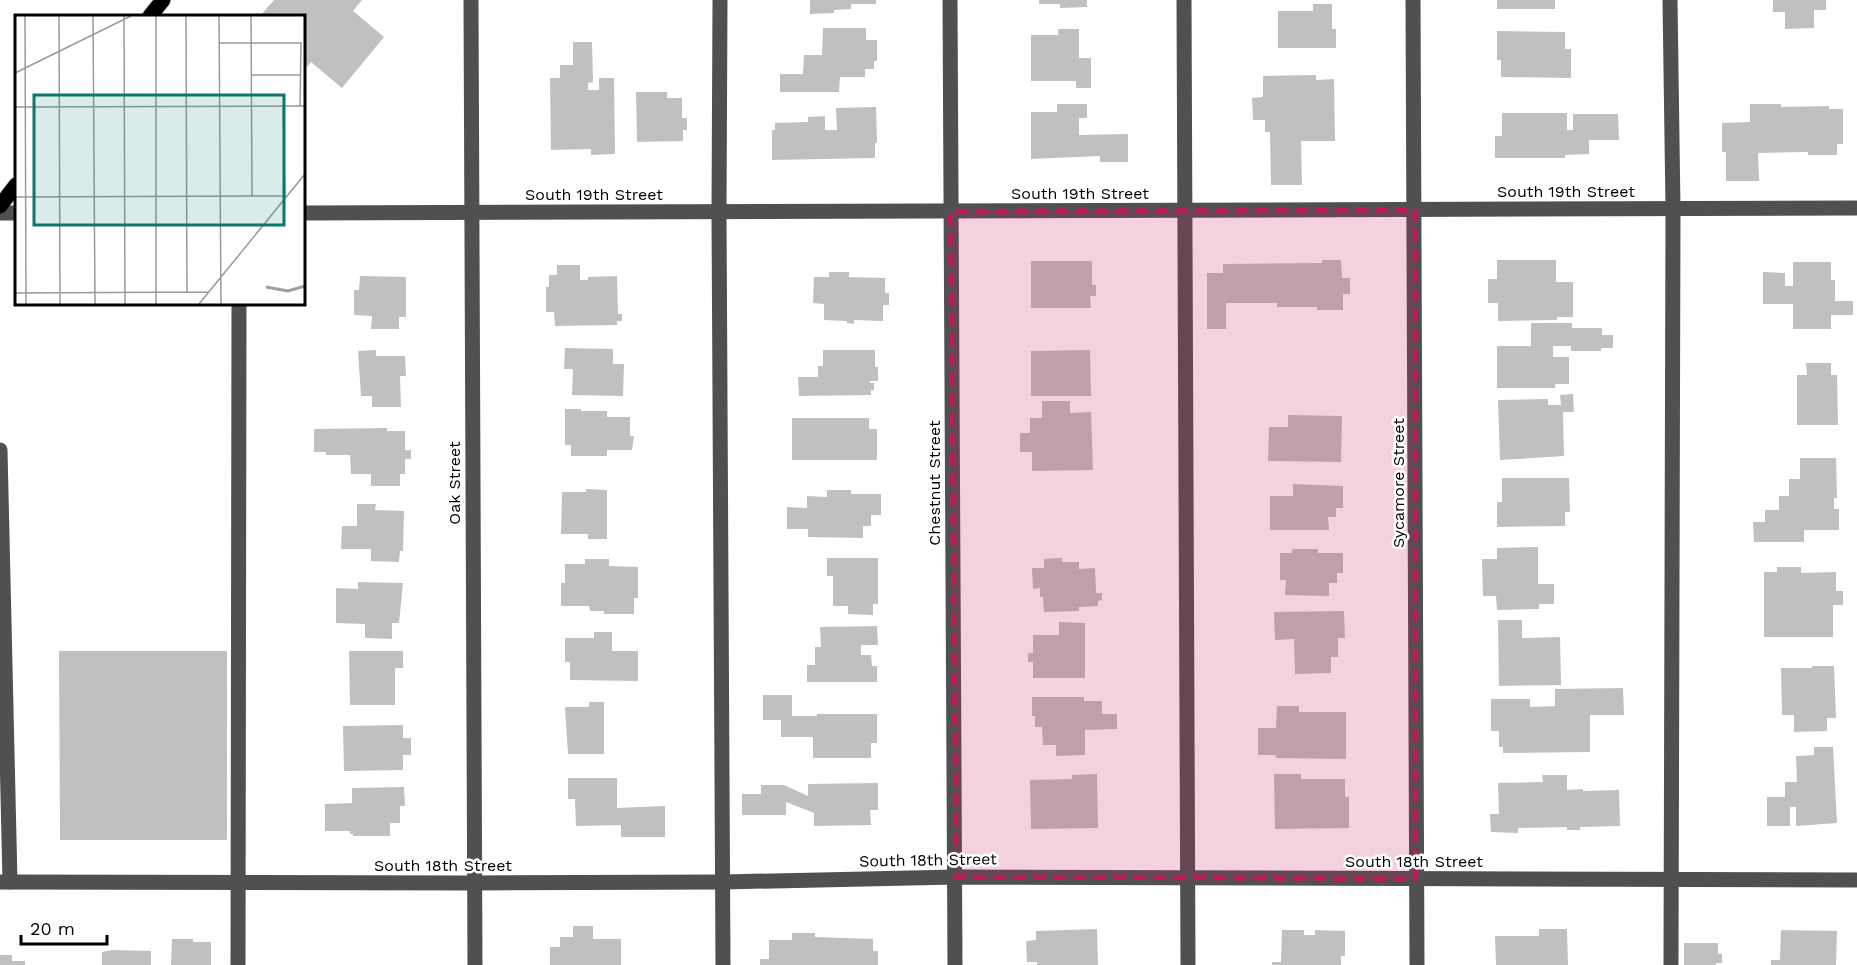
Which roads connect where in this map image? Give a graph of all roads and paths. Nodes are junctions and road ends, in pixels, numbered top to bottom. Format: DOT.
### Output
graph roads {
  1 [pos="163,0"];
  2 [pos="471,0"];
  3 [pos="720,0"];
  4 [pos="950,0"];
  5 [pos="1184,0"];
  6 [pos="1413,0"];
  7 [pos="1670,0"];
  8 [pos="151,15"];
  9 [pos="15,186"];
  10 [pos="0,206"];
  11 [pos="1857,208"];
  12 [pos="1673,209"];
  13 [pos="1184,210"];
  14 [pos="1415,210"];
  15 [pos="950,211"];
  16 [pos="719,212"];
  17 [pos="304,213"];
  18 [pos="470,213"];
  19 [pos="238,304"];
  20 [pos="0,450"];
  21 [pos="956,877"];
  22 [pos="1188,879"];
  23 [pos="1416,879"];
  24 [pos="1672,879"];
  25 [pos="1857,880"];
  26 [pos="5,882"];
  27 [pos="723,882"];
  28 [pos="237,883"];
  29 [pos="473,883"];
  30 [pos="238,965"];
  31 [pos="475,965"];
  32 [pos="723,965"];
  33 [pos="955,965"];
  34 [pos="1188,965"];
  35 [pos="1417,965"];
  36 [pos="1671,965"];
  1 -- 8 [label="main road"];
  2 -- 18 [label="street, Oak Street"];
  3 -- 16 [label="street"];
  4 -- 15 [label="street, Chestnut Street"];
  5 -- 13 [label="street"];
  6 -- 14 [label="street, Sycamore Street"];
  7 -- 12 [label="street"];
  9 -- 10 [label="main road"];
  11 -- 12 [label="street, South 19th Street"];
  12 -- 14 [label="street, South 19th Street"];
  12 -- 24 [label="street"];
  13 -- 14 [label="street, South 19th Street"];
  13 -- 15 [label="street, South 19th Street"];
  13 -- 22 [label="street"];
  14 -- 23 [label="street, Sycamore Street"];
  15 -- 16 [label="street, South 19th Street"];
  15 -- 21 [label="street, Chestnut Street"];
  16 -- 18 [label="street, South 19th Street"];
  16 -- 27 [label="street"];
  17 -- 18 [label="street, South 19th Street"];
  18 -- 29 [label="street, Oak Street"];
  19 -- 28 [label="street"];
  20 -- 26 [label="street"];
  21 -- 22 [label="street, South 18th Street"];
  21 -- 27 [label="street, South 18th Street"];
  21 -- 33 [label="street, Chestnut Street"];
  22 -- 23 [label="street, South 18th Street"];
  22 -- 34 [label="street"];
  23 -- 24 [label="street, South 18th Street"];
  23 -- 35 [label="street, Sycamore Street"];
  24 -- 25 [label="street, South 18th Street"];
  24 -- 36 [label="street"];
  26 -- 28 [label="street, South 18th Street"];
  27 -- 29 [label="street, South 18th Street"];
  27 -- 32 [label="street"];
  28 -- 29 [label="street, South 18th Street"];
  28 -- 30 [label="street"];
  29 -- 31 [label="street, Oak Street"];
}
